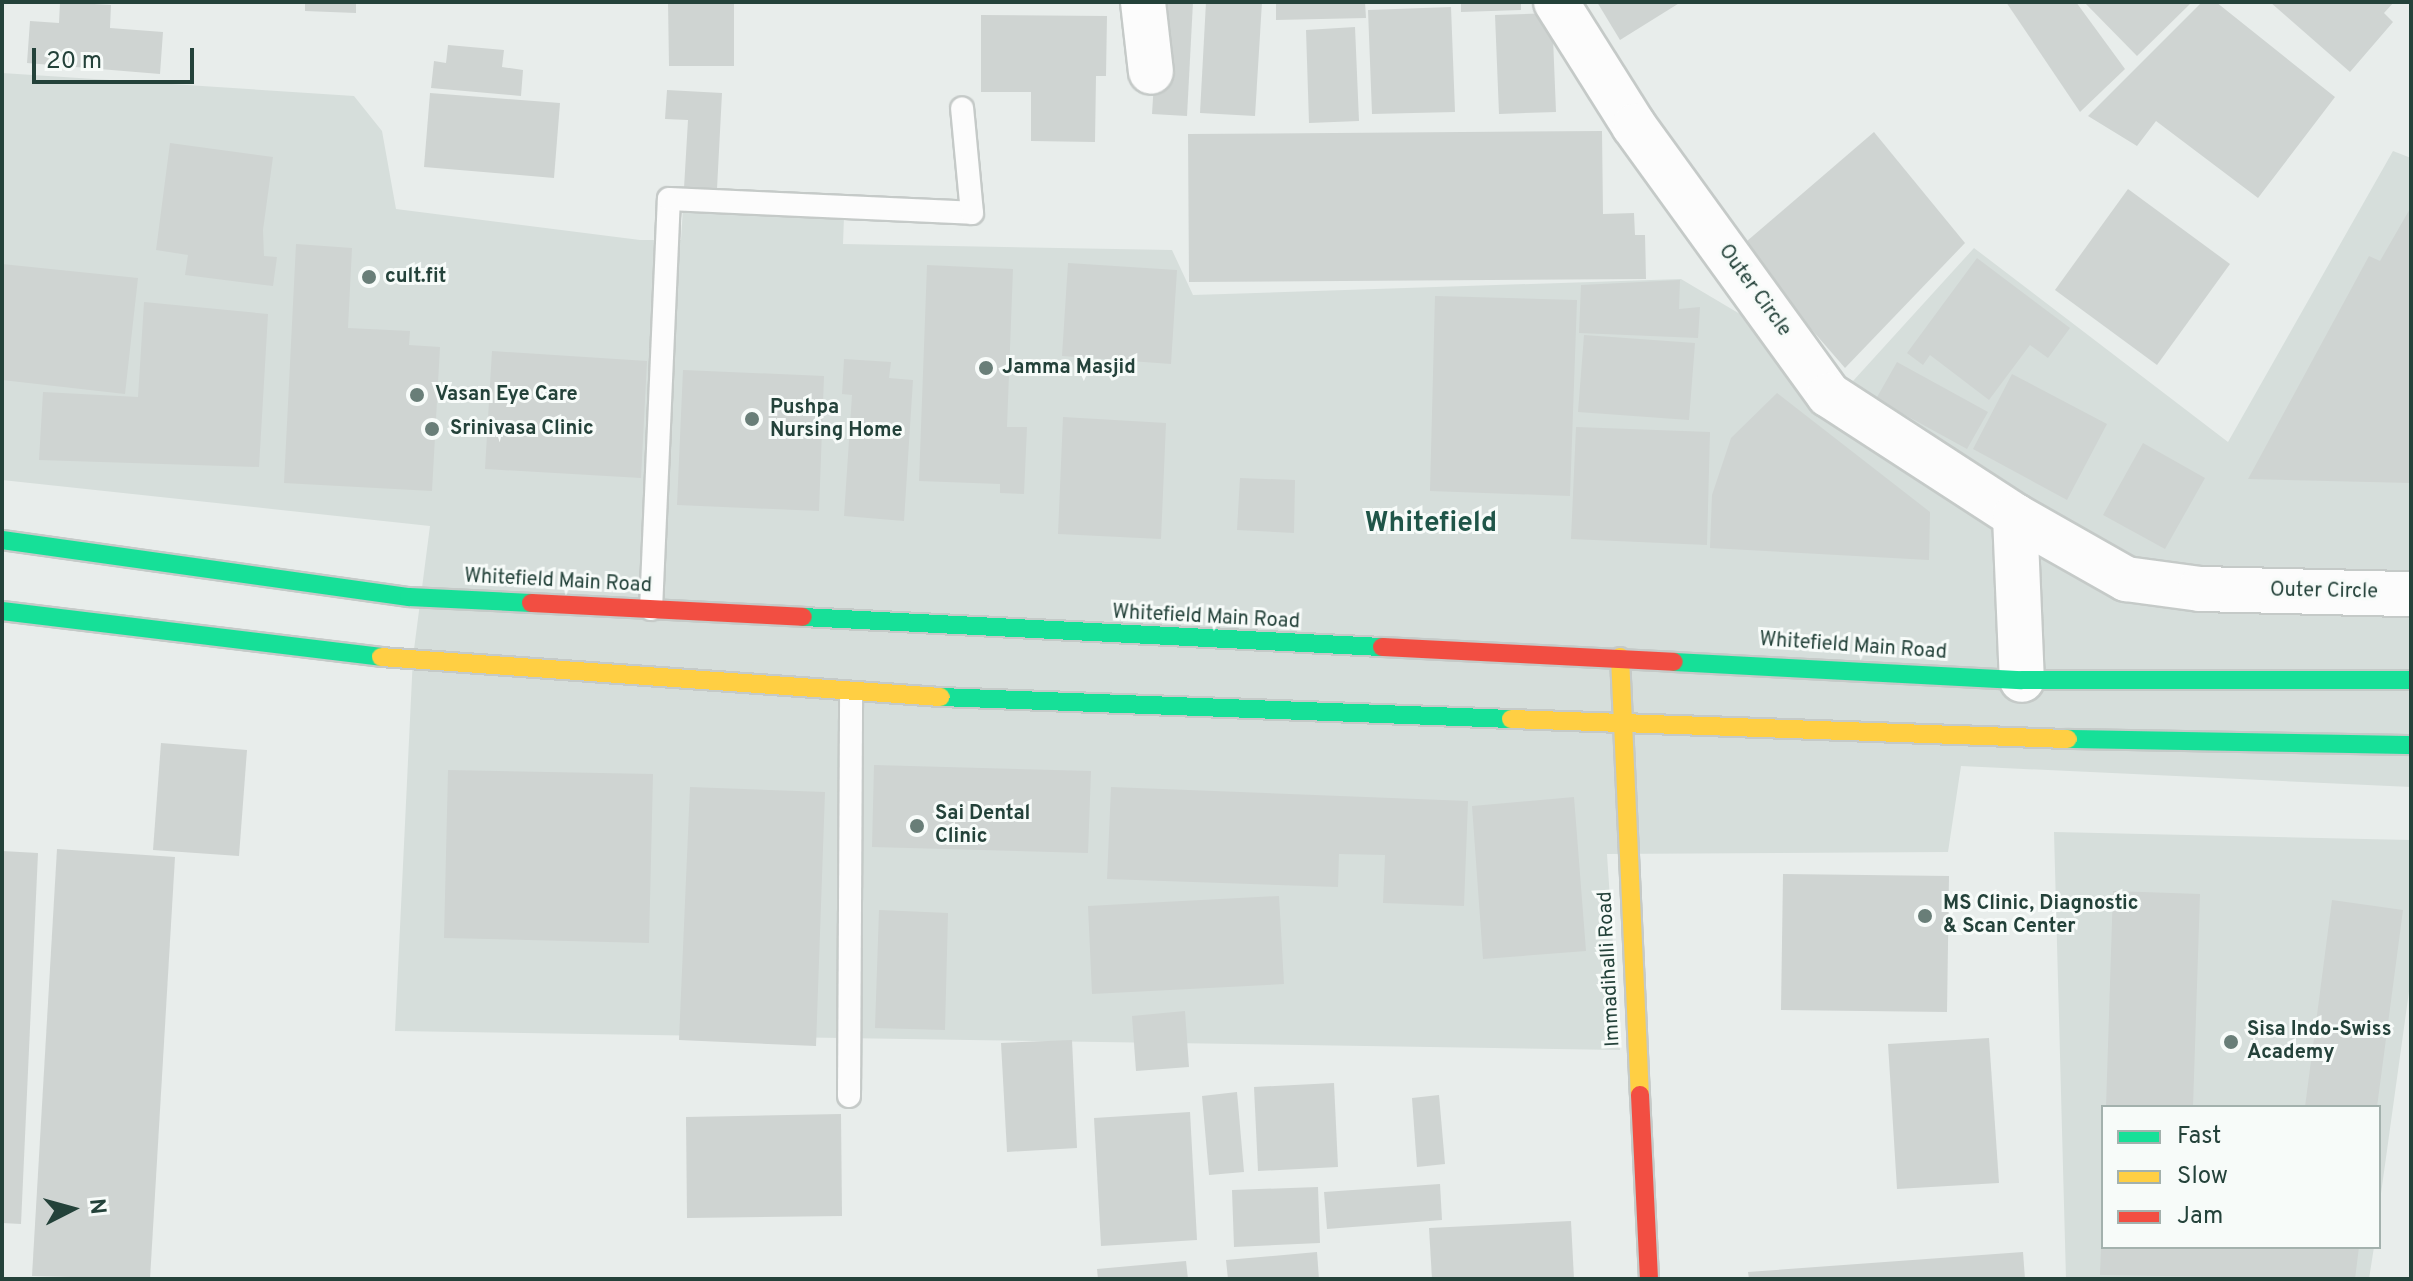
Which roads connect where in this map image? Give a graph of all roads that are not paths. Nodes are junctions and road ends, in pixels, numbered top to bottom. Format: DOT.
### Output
graph roads {
  1 [pos="1143,2"];
  2 [pos="1556,2"];
  3 [pos="1151,72"];
  4 [pos="962,108"];
  5 [pos="2015,516"];
  6 [pos="2,540"];
  7 [pos="2411,594"];
  8 [pos="651,609"];
  9 [pos="2,611"];
  10 [pos="1620,657"];
  11 [pos="2022,680"];
  12 [pos="2411,680"];
  13 [pos="851,694"];
  14 [pos="1619,724"];
  15 [pos="2411,745"];
  16 [pos="849,1096"];
  17 [pos="1649,1279"];
  1 -- 3 [label="street"];
  2 -- 5 [label="street, Outer Circle"];
  4 -- 8 [label="lane"];
  5 -- 7 [label="street, Outer Circle"];
  5 -- 11 [label="street"];
  6 -- 8 [label="main road, Whitefield Main Road"];
  8 -- 10 [label="main road, Whitefield Main Road"];
  9 -- 13 [label="main road"];
  10 -- 11 [label="main road, Whitefield Main Road"];
  10 -- 14 [label="main road, Immadihalli Road"];
  11 -- 12 [label="main road, Whitefield Main Road"];
  13 -- 14 [label="main road"];
  13 -- 16 [label="lane"];
  14 -- 15 [label="main road"];
  14 -- 17 [label="main road, Immadihalli Road"];
}
